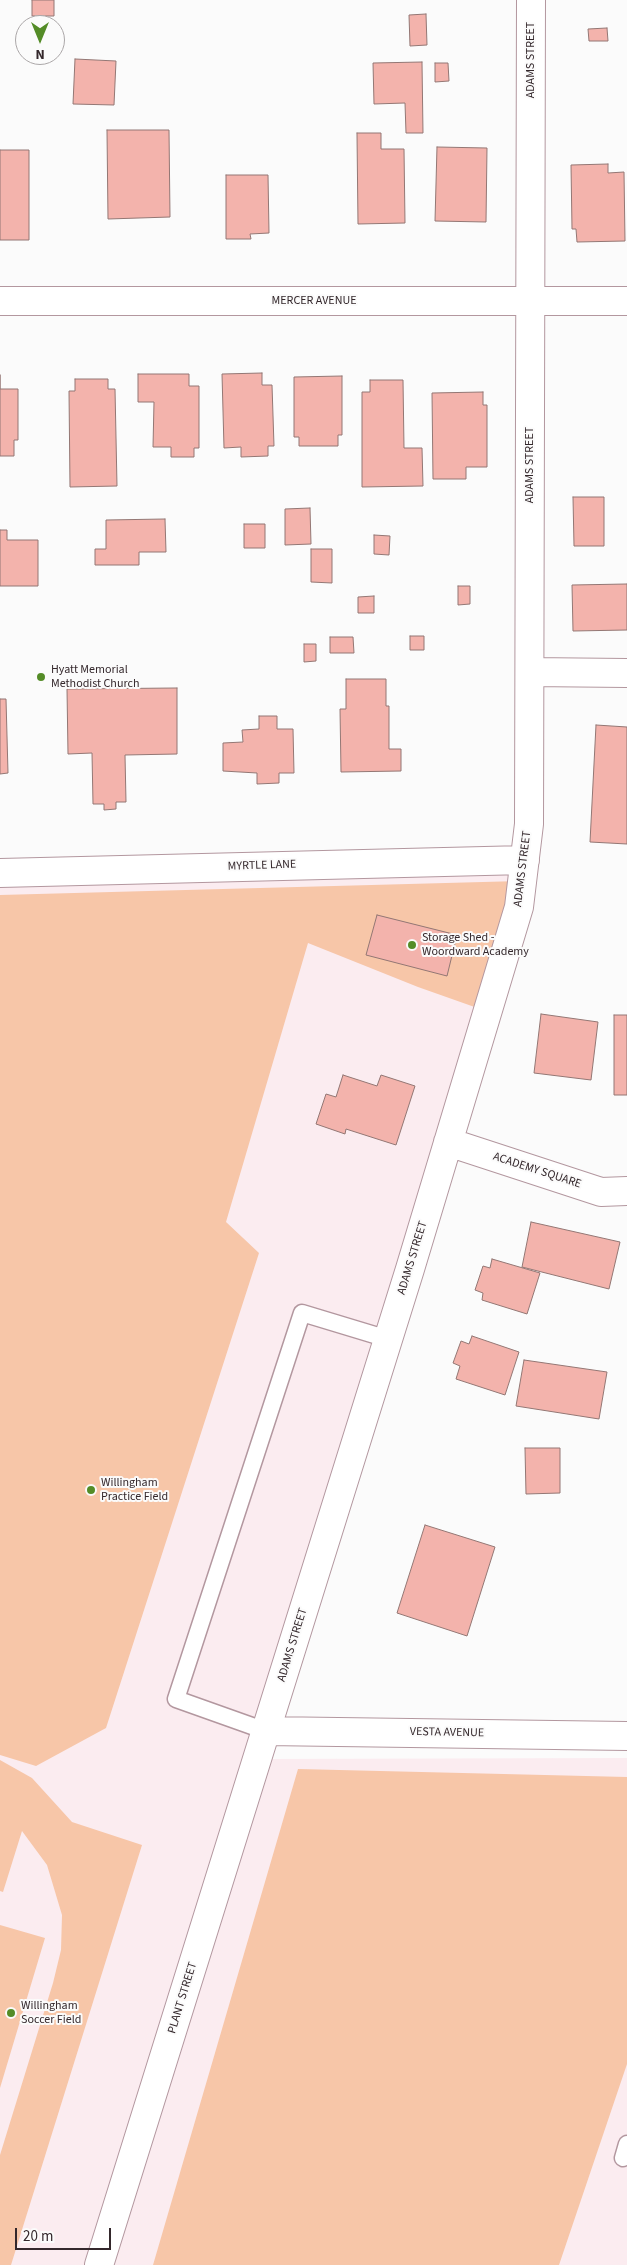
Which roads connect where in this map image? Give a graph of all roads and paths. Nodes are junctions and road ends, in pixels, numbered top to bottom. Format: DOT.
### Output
graph roads {
  1 [pos="531,0"];
  2 [pos="0,301"];
  3 [pos="531,301"];
  4 [pos="627,301"];
  5 [pos="530,672"];
  6 [pos="627,673"];
  7 [pos="525,860"];
  8 [pos="0,873"];
  9 [pos="448,1142"];
  10 [pos="627,1191"];
  11 [pos="388,1339"];
  12 [pos="266,1731"];
  13 [pos="627,1736"];
  14 [pos="99,2265"];
  1 -- 3 [label="street, ADAMS STREET"];
  2 -- 3 [label="street, MERCER AVENUE"];
  3 -- 4 [label="street, MERCER AVENUE"];
  3 -- 5 [label="street, ADAMS STREET"];
  5 -- 6 [label="street"];
  5 -- 7 [label="street, ADAMS STREET"];
  7 -- 8 [label="street, MYRTLE LANE"];
  7 -- 9 [label="street, ADAMS STREET"];
  9 -- 10 [label="street, ACADEMY SQUARE"];
  9 -- 11 [label="street, ADAMS STREET"];
  11 -- 12 [label="street, ADAMS STREET"];
  11 -- 12 [label="lane"];
  12 -- 13 [label="street, VESTA AVENUE"];
  12 -- 14 [label="street, PLANT STREET"];
}
